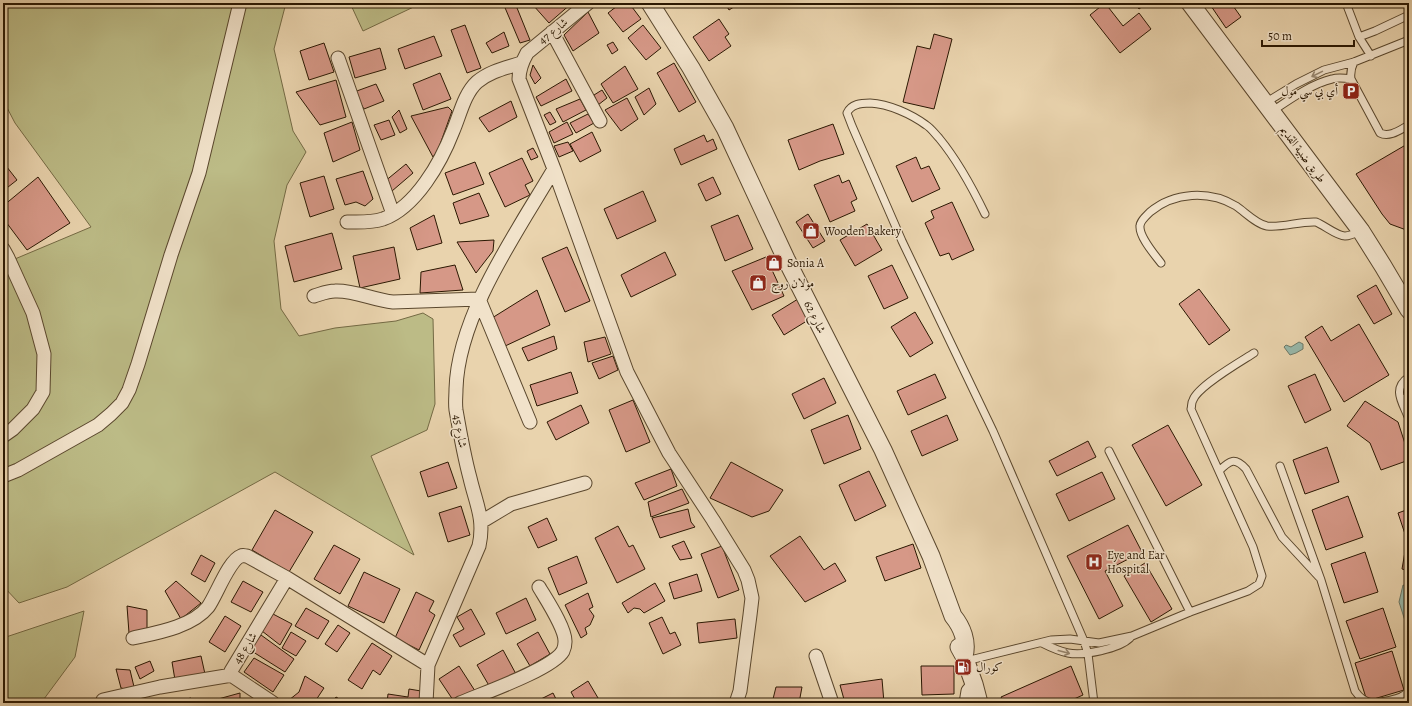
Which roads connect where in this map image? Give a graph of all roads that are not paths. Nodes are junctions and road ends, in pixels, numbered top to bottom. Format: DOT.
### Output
graph roads {
  1 [pos="240,3"];
  2 [pos="588,3"];
  3 [pos="650,3"];
  4 [pos="1190,3"];
  5 [pos="1346,3"];
  6 [pos="1409,15"];
  7 [pos="552,32"];
  8 [pos="1359,37"];
  9 [pos="1409,40"];
  10 [pos="1371,56"];
  11 [pos="338,58"];
  12 [pos="1354,62"];
  13 [pos="521,63"];
  14 [pos="1351,79"];
  15 [pos="1268,108"];
  16 [pos="600,121"];
  17 [pos="1409,125"];
  18 [pos="554,169"];
  19 [pos="393,214"];
  20 [pos="985,214"];
  21 [pos="347,222"];
  22 [pos="1361,231"];
  23 [pos="3,250"];
  24 [pos="1161,263"];
  25 [pos="314,296"];
  26 [pos="479,299"];
  27 [pos="1409,310"];
  28 [pos="1254,353"];
  29 [pos="1409,377"];
  30 [pos="1409,393"];
  31 [pos="1403,403"];
  32 [pos="1409,419"];
  33 [pos="530,422"];
  34 [pos="3,436"];
  35 [pos="1109,451"];
  36 [pos="1280,466"];
  37 [pos="1219,471"];
  38 [pos="3,476"];
  39 [pos="585,483"];
  40 [pos="481,522"];
  41 [pos="287,578"];
  42 [pos="1322,580"];
  43 [pos="539,587"];
  44 [pos="1190,612"];
  45 [pos="1132,636"];
  46 [pos="133,638"];
  47 [pos="1084,641"];
  48 [pos="1042,643"];
  49 [pos="1088,654"];
  50 [pos="816,656"];
  51 [pos="965,658"];
  52 [pos="428,665"];
  53 [pos="232,675"];
  54 [pos="974,684"];
  55 [pos="1409,690"];
  56 [pos="103,700"];
  57 [pos="273,703"];
  58 [pos="426,703"];
  59 [pos="460,703"];
  60 [pos="736,703"];
  61 [pos="832,703"];
  62 [pos="966,703"];
  63 [pos="979,703"];
  64 [pos="1094,703"];
  65 [pos="1373,703"];
  1 -- 38 [label="street"];
  2 -- 7 [label="street, شارع 47"];
  3 -- 51 [label="street, شارع 62"];
  4 -- 15 [label="street, طريق ضبية القديم"];
  5 -- 8 [label="lane"];
  6 -- 8 [label="lane"];
  7 -- 13 [label="street, شارع 47"];
  7 -- 16 [label="street"];
  8 -- 10 [label="lane"];
  9 -- 10 [label="lane"];
  10 -- 12 [label="lane"];
  11 -- 19 [label="street"];
  12 -- 14 [label="lane"];
  12 -- 15 [label="lane, one-way"];
  13 -- 18 [label="street"];
  13 -- 19 [label="street"];
  14 -- 15 [label="lane"];
  14 -- 17 [label="lane"];
  15 -- 22 [label="street, طريق ضبية القديم"];
  18 -- 26 [label="street, شارع 45"];
  18 -- 60 [label="street"];
  19 -- 21 [label="street"];
  20 -- 47 [label="lane"];
  22 -- 24 [label="lane"];
  22 -- 27 [label="street, طريق ضبية القديم"];
  23 -- 34 [label="street"];
  25 -- 26 [label="street"];
  26 -- 33 [label="street"];
  26 -- 40 [label="street, شارع 45"];
  28 -- 37 [label="lane"];
  29 -- 31 [label="lane"];
  30 -- 31 [label="lane"];
  31 -- 32 [label="lane"];
  35 -- 44 [label="lane"];
  36 -- 42 [label="lane"];
  37 -- 42 [label="lane"];
  37 -- 44 [label="lane"];
  39 -- 40 [label="street"];
  40 -- 52 [label="street, شارع 45"];
  41 -- 46 [label="street"];
  41 -- 52 [label="street"];
  41 -- 53 [label="street, شارع 48"];
  42 -- 65 [label="lane"];
  43 -- 59 [label="street"];
  44 -- 45 [label="lane"];
  45 -- 47 [label="lane"];
  45 -- 49 [label="lane"];
  47 -- 48 [label="lane"];
  47 -- 49 [label="lane"];
  48 -- 49 [label="lane, one-way"];
  48 -- 51 [label="lane"];
  49 -- 64 [label="lane"];
  50 -- 61 [label="street"];
  51 -- 54 [label="street, شارع 62"];
  52 -- 58 [label="street, شارع 45"];
  53 -- 56 [label="street"];
  53 -- 57 [label="street, شارع 48"];
  54 -- 62 [label="street"];
  54 -- 63 [label="street, شارع 62"];
  55 -- 65 [label="lane"];
}
